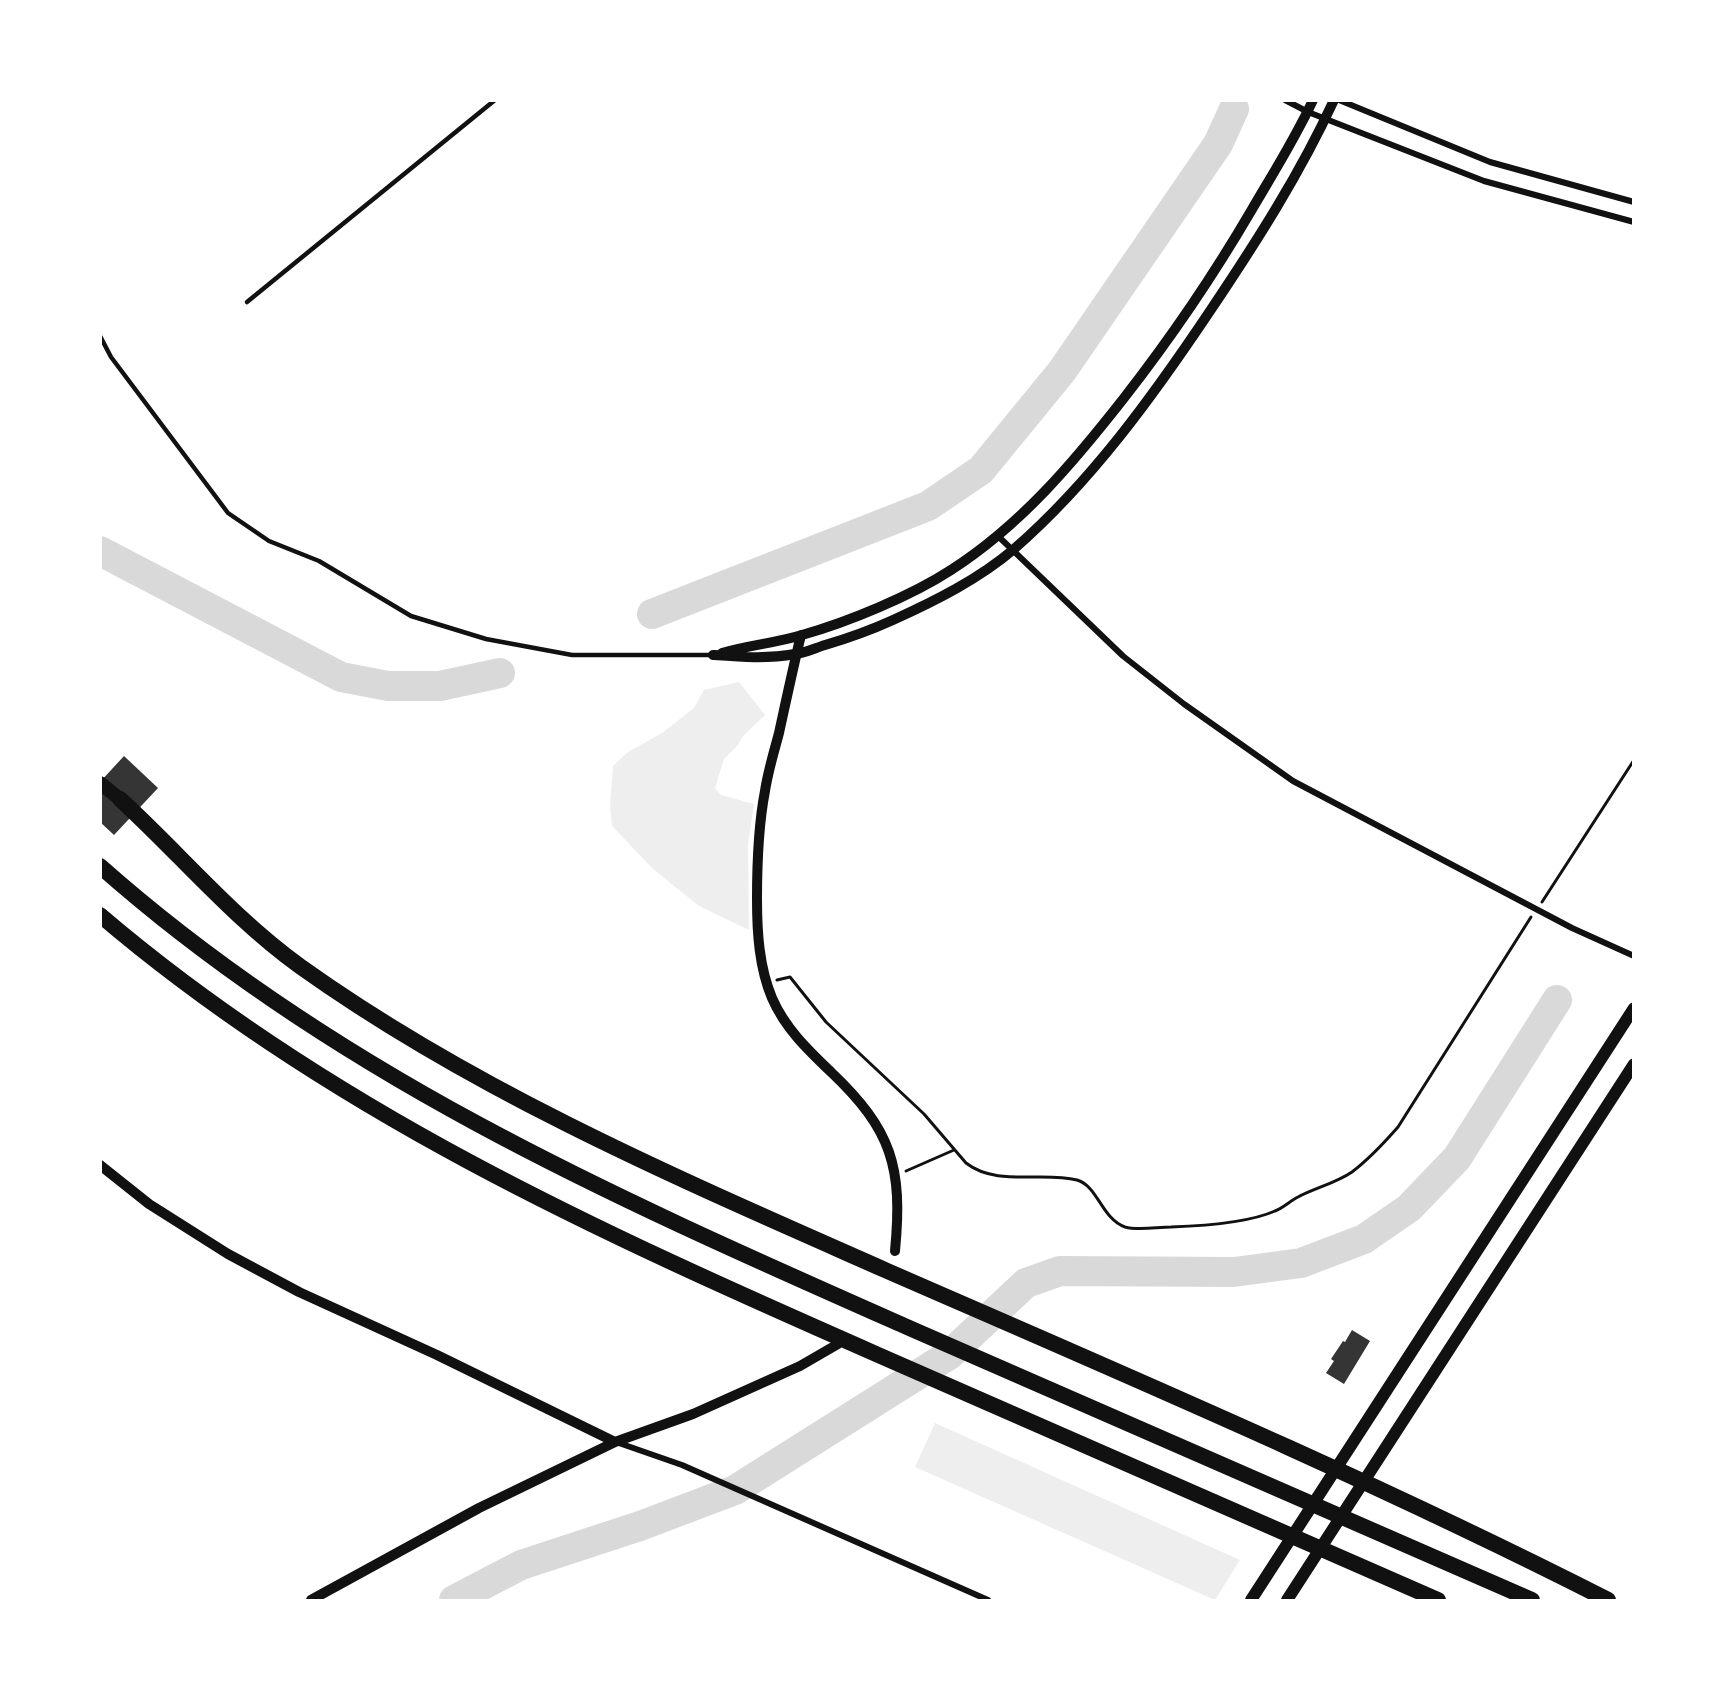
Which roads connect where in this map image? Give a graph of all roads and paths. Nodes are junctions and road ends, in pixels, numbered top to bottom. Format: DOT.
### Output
graph roads {
  1 [pos="495,100"];
  2 [pos="1285,100"];
  3 [pos="1313,100"];
  4 [pos="1334,100"];
  5 [pos="1339,100"];
  6 [pos="1308,112"];
  7 [pos="1325,119"];
  8 [pos="1634,202"];
  9 [pos="1634,222"];
  10 [pos="247,302"];
  11 [pos="100,336"];
  12 [pos="999,537"];
  13 [pos="1012,550"];
  14 [pos="801,635"];
  15 [pos="796,654"];
  16 [pos="713,655"];
  17 [pos="1634,760"];
  18 [pos="100,783"];
  19 [pos="120,799"];
  20 [pos="100,866"];
  21 [pos="1537,909"];
  22 [pos="100,915"];
  23 [pos="1634,956"];
  24 [pos="767,982"];
  25 [pos="1634,1008"];
  26 [pos="1634,1064"];
  27 [pos="954,1150"];
  28 [pos="100,1165"];
  29 [pos="896,1175"];
  30 [pos="895,1251"];
  31 [pos="838,1344"];
  32 [pos="615,1442"];
  33 [pos="311,1600"];
  34 [pos="988,1600"];
  35 [pos="1251,1600"];
  36 [pos="1287,1600"];
  37 [pos="1438,1600"];
  38 [pos="1532,1600"];
  39 [pos="1608,1600"];
  1 -- 10 [label="lane"];
  2 -- 6 [label="street"];
  3 -- 6 [label="street"];
  4 -- 7 [label="street"];
  5 -- 8 [label="street"];
  6 -- 7 [label="street"];
  6 -- 12 [label="street"];
  7 -- 9 [label="street"];
  7 -- 13 [label="street"];
  11 -- 16 [label="lane"];
  12 -- 13 [label="street"];
  12 -- 14 [label="street"];
  13 -- 15 [label="street"];
  13 -- 21 [label="street"];
  14 -- 15 [label="street"];
  14 -- 16 [label="street"];
  15 -- 16 [label="street"];
  15 -- 24 [label="street"];
  17 -- 21 [label="path"];
  18 -- 19 [label="main road"];
  19 -- 39 [label="highway"];
  20 -- 38 [label="highway"];
  21 -- 23 [label="street"];
  21 -- 27 [label="path"];
  22 -- 37 [label="highway"];
  24 -- 27 [label="path"];
  24 -- 29 [label="street"];
  25 -- 35 [label="main road"];
  26 -- 36 [label="main road"];
  27 -- 29 [label="path"];
  28 -- 32 [label="street"];
  29 -- 30 [label="street"];
  31 -- 32 [label="street"];
  32 -- 33 [label="street"];
  32 -- 34 [label="street"];
}
